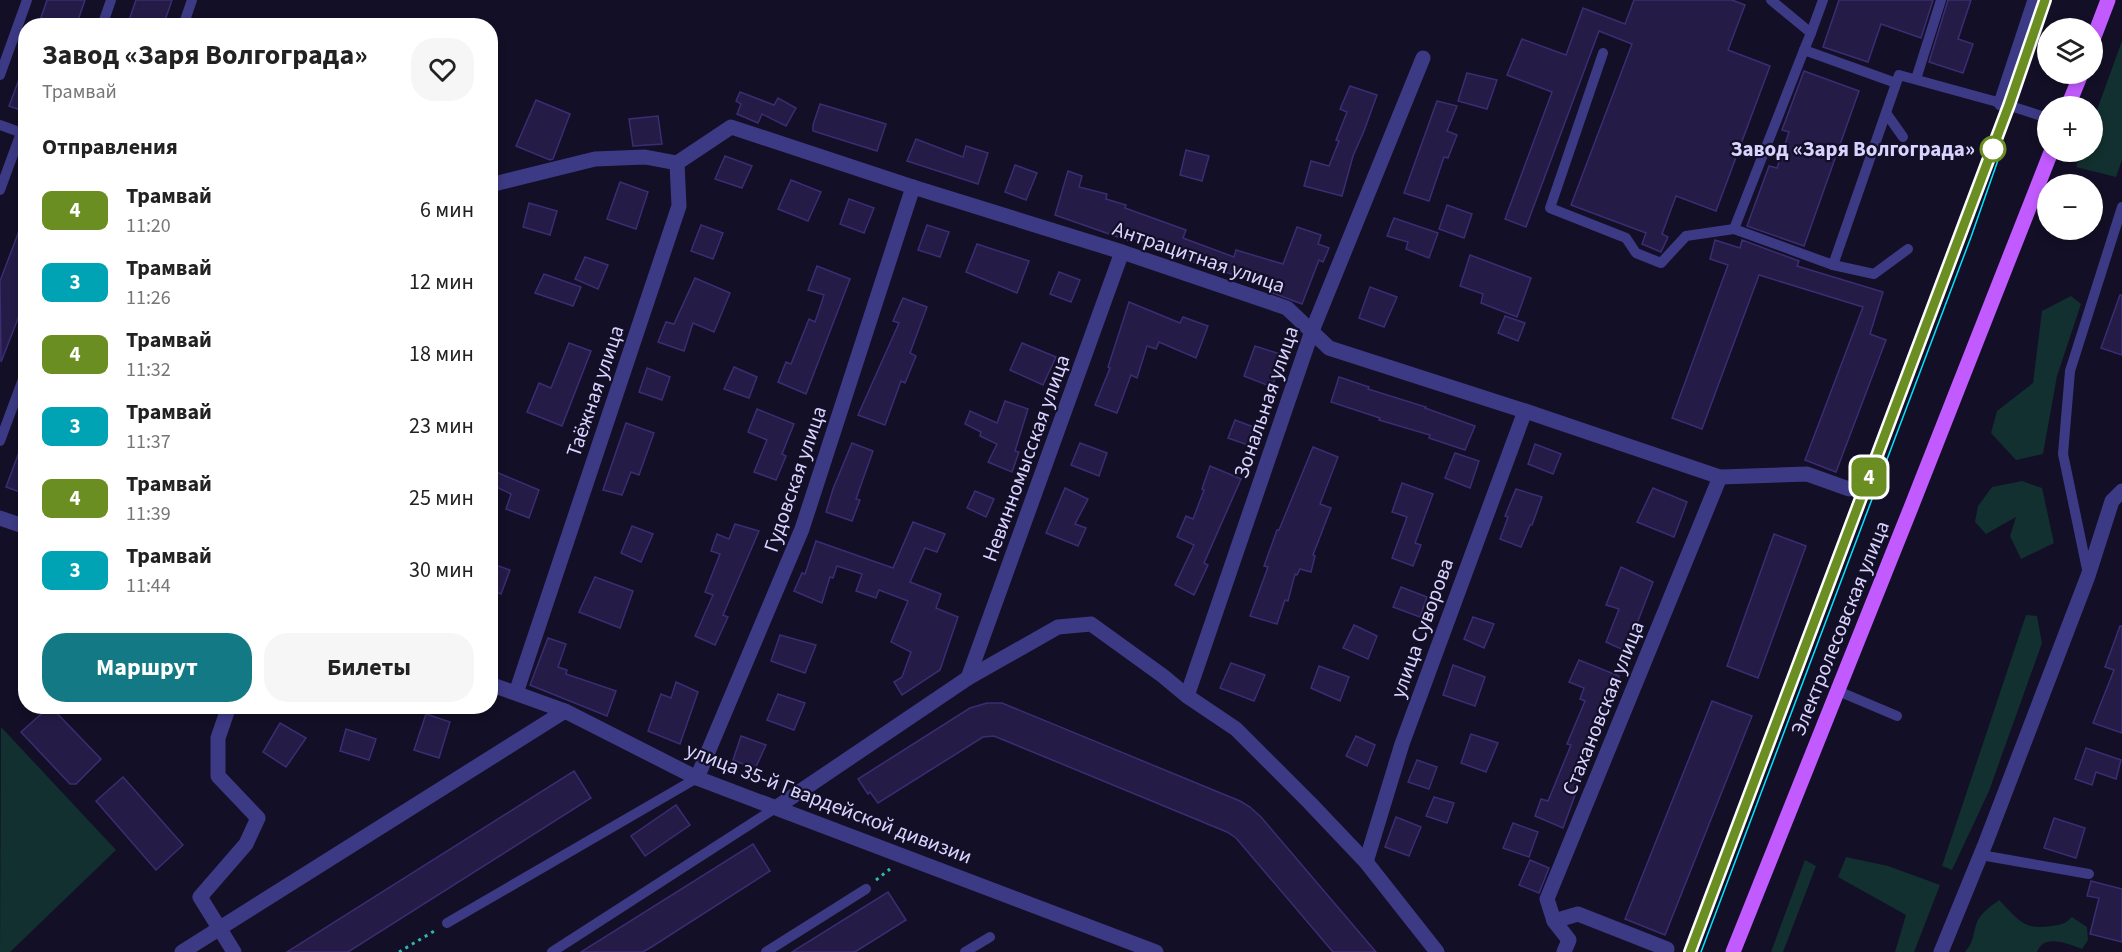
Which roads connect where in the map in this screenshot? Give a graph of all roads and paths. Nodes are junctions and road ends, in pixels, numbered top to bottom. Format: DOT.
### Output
graph roads {
  1 [pos="27,0"];
  2 [pos="111,0"];
  3 [pos="192,0"];
  4 [pos="1771,0"];
  5 [pos="1822,0"];
  6 [pos="1941,0"];
  7 [pos="2035,0"];
  8 [pos="2108,0"];
  9 [pos="21,18"];
  10 [pos="105,18"];
  11 [pos="186,18"];
  12 [pos="2101,18"];
  13 [pos="18,25"];
  14 [pos="1810,33"];
  15 [pos="1804,50"];
  16 [pos="1603,53"];
  17 [pos="1424,58"];
  18 [pos="0,75"];
  19 [pos="1916,79"];
  20 [pos="1896,83"];
  21 [pos="2001,103"];
  22 [pos="1886,113"];
  23 [pos="2037,114"];
  24 [pos="0,125"];
  25 [pos="18,131"];
  26 [pos="1903,137"];
  27 [pos="18,145"];
  28 [pos="2047,162"];
  29 [pos="676,163"];
  30 [pos="498,183"];
  31 [pos="913,187"];
  32 [pos="0,190"];
  33 [pos="2122,207"];
  34 [pos="1734,229"];
  35 [pos="1908,249"];
  36 [pos="1122,252"];
  37 [pos="1833,265"];
  38 [pos="1312,331"];
  39 [pos="18,393"];
  40 [pos="1525,411"];
  41 [pos="0,441"];
  42 [pos="1720,477"];
  43 [pos="1849,489"];
  44 [pos="2122,490"];
  45 [pos="0,518"];
  46 [pos="18,524"];
  47 [pos="2088,576"];
  48 [pos="968,678"];
  49 [pos="498,687"];
  50 [pos="1838,691"];
  51 [pos="516,693"];
  52 [pos="1187,696"];
  53 [pos="565,711"];
  54 [pos="226,714"];
  55 [pos="1897,716"];
  56 [pos="697,778"];
  57 [pos="777,807"];
  58 [pos="1981,855"];
  59 [pos="904,856"];
  60 [pos="1366,862"];
  61 [pos="2089,874"];
  62 [pos="866,889"];
  63 [pos="1554,921"];
  64 [pos="447,923"];
  65 [pos="219,928"];
  66 [pos="990,937"];
  67 [pos="1667,949"];
  68 [pos="182,952"];
  69 [pos="234,952"];
  70 [pos="399,952"];
  71 [pos="552,952"];
  72 [pos="766,952"];
  73 [pos="965,952"];
  74 [pos="1156,952"];
  75 [pos="1437,952"];
  76 [pos="1564,952"];
  77 [pos="1733,952"];
  78 [pos="1941,952"];
  1 -- 9 [label="lane"];
  2 -- 10 [label="lane"];
  3 -- 11 [label="lane"];
  4 -- 14 [label="lane"];
  5 -- 14 [label="lane"];
  6 -- 19 [label="lane"];
  7 -- 21 [label="street"];
  8 -- 12 [label="main road"];
  13 -- 18 [label="lane"];
  14 -- 15 [label="lane"];
  15 -- 20 [label="lane"];
  15 -- 34 [label="lane"];
  16 -- 34 [label="lane"];
  17 -- 38 [label="street, Зональная улица"];
  19 -- 20 [label="lane"];
  19 -- 21 [label="lane"];
  20 -- 22 [label="lane"];
  21 -- 23 [label="lane"];
  22 -- 26 [label="lane"];
  22 -- 37 [label="lane"];
  24 -- 25 [label="lane"];
  27 -- 32 [label="lane"];
  28 -- 50 [label="main road, Электролесовская улица"];
  29 -- 30 [label="street"];
  29 -- 31 [label="street, Антрацитная улица"];
  29 -- 51 [label="street, Таёжная улица"];
  31 -- 36 [label="street, Антрацитная улица"];
  31 -- 56 [label="street, Гудовская улица"];
  33 -- 47 [label="lane"];
  34 -- 37 [label="lane"];
  35 -- 37 [label="lane"];
  36 -- 38 [label="street, Антрацитная улица"];
  36 -- 48 [label="street, Невинномысская улица"];
  38 -- 40 [label="street, Антрацитная улица"];
  38 -- 52 [label="street, Зональная улица"];
  39 -- 41 [label="lane"];
  40 -- 42 [label="street, Антрацитная улица"];
  40 -- 60 [label="street, улица Суворова"];
  42 -- 43 [label="street, Антрацитная улица"];
  42 -- 63 [label="street, Стахановская улица"];
  44 -- 47 [label="street"];
  45 -- 46 [label="street"];
  47 -- 58 [label="street"];
  48 -- 52 [label="street"];
  48 -- 57 [label="street"];
  49 -- 51 [label="street, улица 35-й Гвардейской дивизии"];
  50 -- 55 [label="lane"];
  50 -- 77 [label="main road, Электролесовская улица"];
  51 -- 53 [label="street, улица 35-й Гвардейской дивизии"];
  52 -- 60 [label="street"];
  53 -- 56 [label="street, улица 35-й Гвардейской дивизии"];
  53 -- 65 [label="street"];
  54 -- 65 [label="street"];
  56 -- 57 [label="street, улица 35-й Гвардейской дивизии"];
  56 -- 64 [label="lane"];
  57 -- 59 [label="street, улица 35-й Гвардейской дивизии"];
  57 -- 71 [label="lane"];
  58 -- 61 [label="lane"];
  58 -- 78 [label="street"];
  59 -- 62 [label="path"];
  59 -- 74 [label="street, улица 35-й Гвардейской дивизии"];
  60 -- 75 [label="street"];
  62 -- 72 [label="lane"];
  63 -- 67 [label="street"];
  63 -- 76 [label="street, Стахановская улица"];
  64 -- 70 [label="path"];
  65 -- 68 [label="street"];
  65 -- 69 [label="street"];
  66 -- 73 [label="lane"];
}
